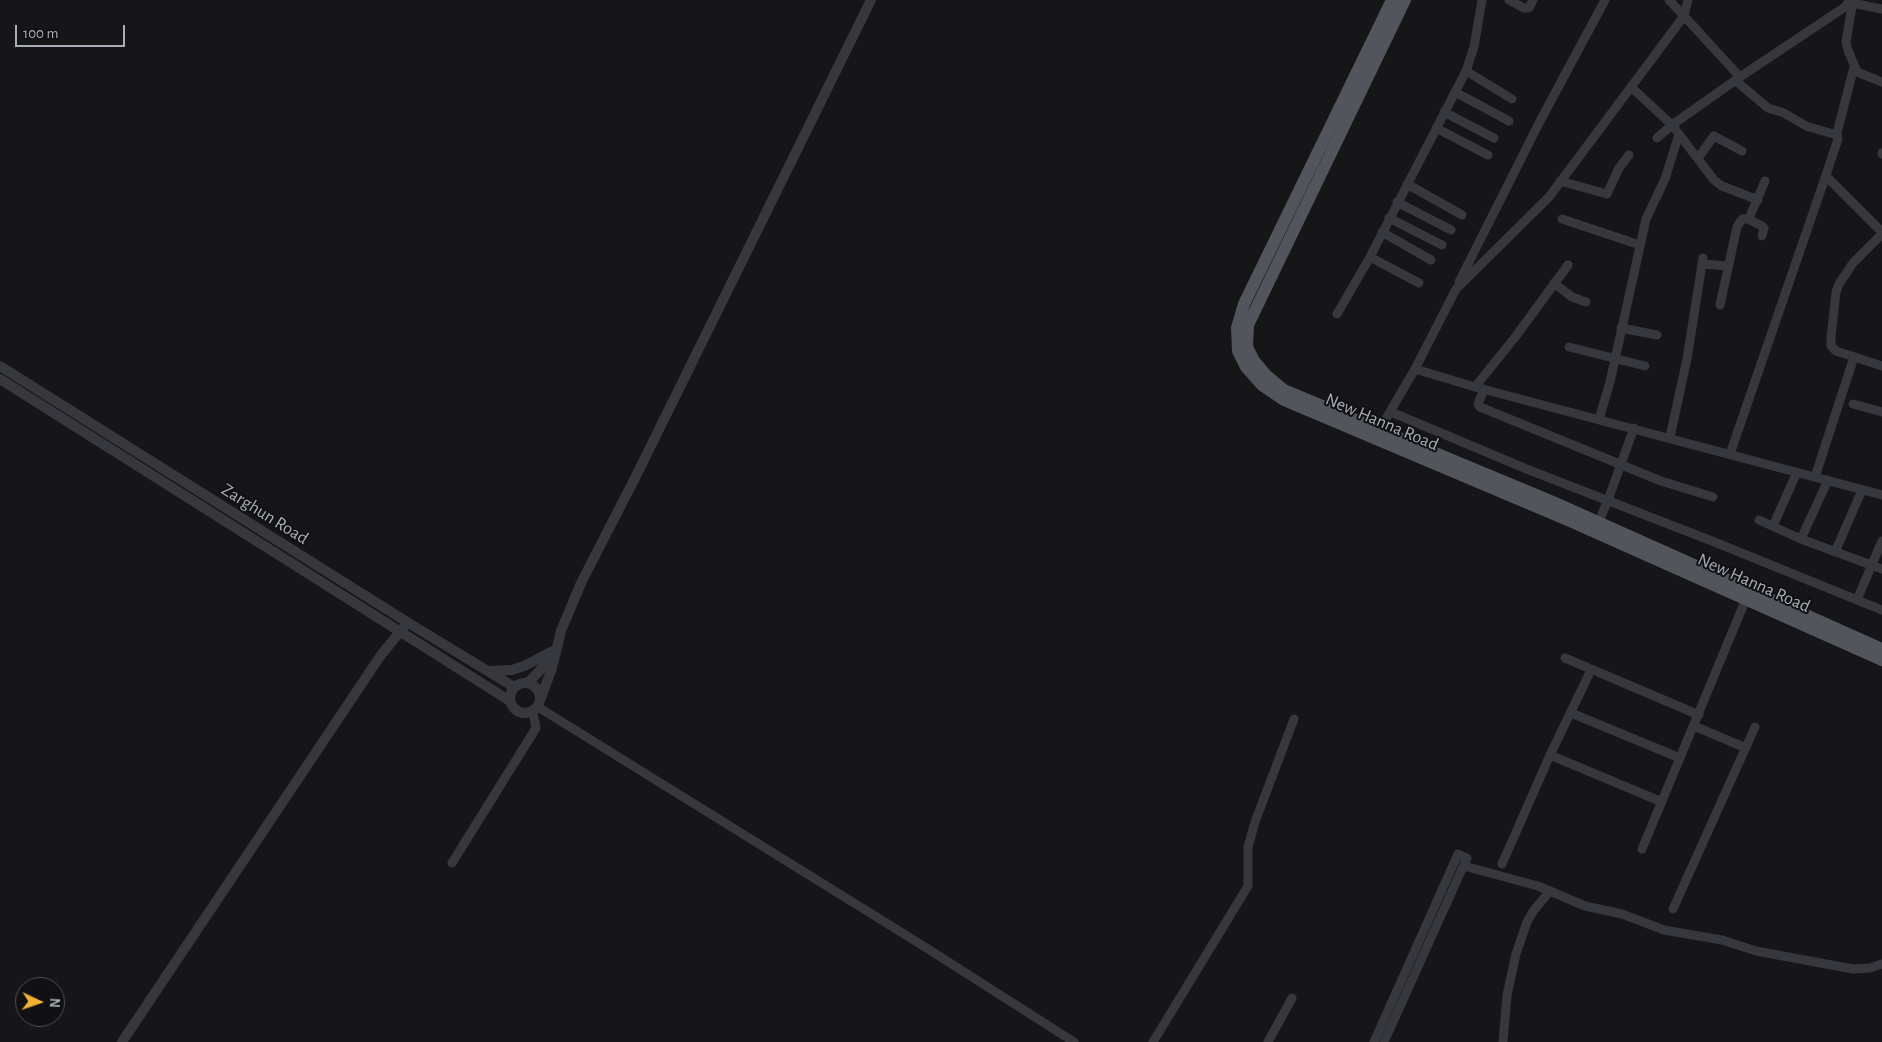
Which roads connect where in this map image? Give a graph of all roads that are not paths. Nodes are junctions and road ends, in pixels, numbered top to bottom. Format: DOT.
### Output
graph roads {
  1 [pos="871,0"];
  2 [pos="1392,0"];
  3 [pos="1405,0"];
  4 [pos="1482,0"];
  5 [pos="1509,0"];
  6 [pos="1534,0"];
  7 [pos="1606,0"];
  8 [pos="1669,0"];
  9 [pos="1688,0"];
  10 [pos="1852,1"];
  11 [pos="1882,9"];
  12 [pos="1684,16"];
  13 [pos="1854,67"];
  14 [pos="1466,71"];
  15 [pos="1738,79"];
  16 [pos="1882,82"];
  17 [pos="1631,87"];
  18 [pos="1455,92"];
  19 [pos="1512,99"];
  20 [pos="1444,112"];
  21 [pos="1508,121"];
  22 [pos="1672,125"];
  23 [pos="1436,128"];
  24 [pos="1680,134"];
  25 [pos="1837,135"];
  26 [pos="1494,138"];
  27 [pos="1658,138"];
  28 [pos="1742,151"];
  29 [pos="1488,155"];
  30 [pos="1629,155"];
  31 [pos="1698,158"];
  32 [pos="1825,178"];
  33 [pos="1560,181"];
  34 [pos="1765,181"];
  35 [pos="1407,184"];
  36 [pos="1758,200"];
  37 [pos="1397,202"];
  38 [pos="1462,215"];
  39 [pos="1389,218"];
  40 [pos="1562,219"];
  41 [pos="1748,219"];
  42 [pos="1451,230"];
  43 [pos="1382,232"];
  44 [pos="1882,233"];
  45 [pos="1762,236"];
  46 [pos="1442,245"];
  47 [pos="1640,245"];
  48 [pos="1370,257"];
  49 [pos="1431,260"];
  50 [pos="1568,266"];
  51 [pos="1728,266"];
  52 [pos="1419,283"];
  53 [pos="1554,283"];
  54 [pos="1456,289"];
  55 [pos="1586,302"];
  56 [pos="1720,305"];
  57 [pos="1338,314"];
  58 [pos="1622,328"];
  59 [pos="1657,336"];
  60 [pos="1568,347"];
  61 [pos="1854,357"];
  62 [pos="1615,359"];
  63 [pos="0,366"];
  64 [pos="1645,366"];
  65 [pos="1882,366"];
  66 [pos="1415,369"];
  67 [pos="0,379"];
  68 [pos="1480,388"];
  69 [pos="1853,404"];
  70 [pos="1391,412"];
  71 [pos="1882,412"];
  72 [pos="1599,419"];
  73 [pos="1634,428"];
  74 [pos="1377,435"];
  75 [pos="1670,437"];
  76 [pos="1730,454"];
  77 [pos="1621,465"];
  78 [pos="1797,472"];
  79 [pos="1815,477"];
  80 [pos="1828,480"];
  81 [pos="1862,490"];
  82 [pos="1882,495"];
  83 [pos="1713,497"];
  84 [pos="1608,500"];
  85 [pos="1759,520"];
  86 [pos="1773,526"];
  87 [pos="1596,527"];
  88 [pos="1801,539"];
  89 [pos="1882,541"];
  90 [pos="1835,552"];
  91 [pos="1872,565"];
  92 [pos="1882,569"];
  93 [pos="1746,599"];
  94 [pos="1857,600"];
  95 [pos="1882,610"];
  96 [pos="404,627"];
  97 [pos="555,648"];
  98 [pos="1882,649"];
  99 [pos="1565,658"];
  100 [pos="1882,660"];
  101 [pos="1591,670"];
  102 [pos="488,671"];
  103 [pos="528,683"];
  104 [pos="514,687"];
  105 [pos="510,701"];
  106 [pos="537,706"];
  107 [pos="1571,713"];
  108 [pos="1699,715"];
  109 [pos="1294,719"];
  110 [pos="1694,726"];
  111 [pos="1755,726"];
  112 [pos="1746,748"];
  113 [pos="1550,755"];
  114 [pos="1680,758"];
  115 [pos="1662,802"];
  116 [pos="1642,849"];
  117 [pos="452,863"];
  118 [pos="1502,864"];
  119 [pos="1464,866"];
  120 [pos="1550,891"];
  121 [pos="1673,909"];
  122 [pos="1882,964"];
  123 [pos="1292,998"];
  124 [pos="122,1042"];
  125 [pos="1074,1042"];
  126 [pos="1153,1042"];
  127 [pos="1268,1042"];
  128 [pos="1374,1042"];
  129 [pos="1384,1042"];
  130 [pos="1504,1042"];
  1 -- 97 [label="street"];
  2 -- 74 [label="main road, New Hanna Road"];
  3 -- 74 [label="main road, New Hanna Road"];
  4 -- 14 [label="street"];
  5 -- 6 [label="street"];
  7 -- 54 [label="street"];
  8 -- 12 [label="street"];
  9 -- 12 [label="street"];
  10 -- 11 [label="street"];
  10 -- 13 [label="street"];
  10 -- 15 [label="street"];
  12 -- 15 [label="street"];
  12 -- 17 [label="street"];
  13 -- 16 [label="street"];
  13 -- 25 [label="street"];
  14 -- 18 [label="street"];
  14 -- 19 [label="street"];
  15 -- 22 [label="street"];
  15 -- 25 [label="street"];
  17 -- 22 [label="street"];
  17 -- 33 [label="street"];
  18 -- 20 [label="street"];
  18 -- 21 [label="street"];
  20 -- 23 [label="street"];
  20 -- 26 [label="street"];
  22 -- 24 [label="street"];
  22 -- 27 [label="street"];
  23 -- 29 [label="street"];
  23 -- 35 [label="street"];
  24 -- 31 [label="street"];
  24 -- 47 [label="street"];
  25 -- 32 [label="street"];
  28 -- 31 [label="street"];
  30 -- 33 [label="street"];
  31 -- 36 [label="street"];
  32 -- 44 [label="street"];
  32 -- 76 [label="street"];
  33 -- 54 [label="street"];
  34 -- 36 [label="street"];
  35 -- 37 [label="street"];
  35 -- 38 [label="street"];
  36 -- 41 [label="street"];
  37 -- 39 [label="street"];
  37 -- 42 [label="street"];
  39 -- 43 [label="street"];
  39 -- 46 [label="street"];
  40 -- 47 [label="street"];
  41 -- 45 [label="street"];
  41 -- 51 [label="street"];
  43 -- 48 [label="street"];
  43 -- 49 [label="street"];
  44 -- 61 [label="street"];
  47 -- 58 [label="street"];
  48 -- 52 [label="street"];
  48 -- 57 [label="street"];
  50 -- 53 [label="street"];
  51 -- 56 [label="street"];
  51 -- 75 [label="street"];
  53 -- 55 [label="street"];
  53 -- 68 [label="street"];
  54 -- 66 [label="street"];
  58 -- 59 [label="street"];
  58 -- 62 [label="street"];
  60 -- 62 [label="street"];
  61 -- 65 [label="street"];
  61 -- 79 [label="street"];
  62 -- 64 [label="street"];
  62 -- 72 [label="street"];
  63 -- 96 [label="street, Zarghun Road"];
  66 -- 68 [label="street"];
  66 -- 70 [label="street"];
  67 -- 96 [label="street"];
  68 -- 72 [label="street"];
  68 -- 77 [label="street"];
  69 -- 71 [label="street"];
  70 -- 74 [label="street"];
  70 -- 84 [label="street"];
  72 -- 73 [label="street"];
  73 -- 75 [label="street"];
  73 -- 77 [label="street"];
  74 -- 87 [label="main road, New Hanna Road"];
  75 -- 76 [label="street"];
  76 -- 78 [label="street"];
  77 -- 83 [label="street"];
  77 -- 84 [label="street"];
  78 -- 79 [label="street"];
  78 -- 86 [label="street"];
  79 -- 80 [label="street"];
  80 -- 81 [label="street"];
  80 -- 88 [label="street"];
  81 -- 82 [label="street"];
  81 -- 90 [label="street"];
  84 -- 87 [label="street"];
  84 -- 94 [label="street"];
  85 -- 86 [label="street"];
  86 -- 88 [label="street"];
  87 -- 93 [label="main road, New Hanna Road"];
  87 -- 98 [label="main road, New Hanna Road"];
  88 -- 90 [label="street"];
  89 -- 91 [label="street"];
  90 -- 91 [label="street"];
  91 -- 92 [label="street"];
  91 -- 94 [label="street"];
  93 -- 100 [label="main road, New Hanna Road"];
  93 -- 108 [label="street"];
  94 -- 95 [label="street"];
  96 -- 102 [label="street, Zarghun Road"];
  96 -- 105 [label="street"];
  96 -- 124 [label="street"];
  97 -- 102 [label="street"];
  97 -- 103 [label="street"];
  97 -- 106 [label="street"];
  99 -- 101 [label="street"];
  101 -- 107 [label="street"];
  101 -- 108 [label="street"];
  102 -- 104 [label="street, Zarghun Road"];
  103 -- 104 [label="street"];
  103 -- 106 [label="street"];
  104 -- 105 [label="street"];
  105 -- 106 [label="street"];
  106 -- 117 [label="street"];
  106 -- 125 [label="street"];
  107 -- 113 [label="street"];
  107 -- 114 [label="street"];
  108 -- 110 [label="street"];
  109 -- 126 [label="street"];
  110 -- 112 [label="street"];
  110 -- 114 [label="street"];
  111 -- 112 [label="street"];
  112 -- 121 [label="street"];
  113 -- 115 [label="street"];
  113 -- 118 [label="street"];
  114 -- 115 [label="street"];
  115 -- 116 [label="street"];
  119 -- 120 [label="street"];
  119 -- 128 [label="street"];
  119 -- 129 [label="street"];
  120 -- 122 [label="street"];
  120 -- 130 [label="street"];
  123 -- 127 [label="street"];
}
